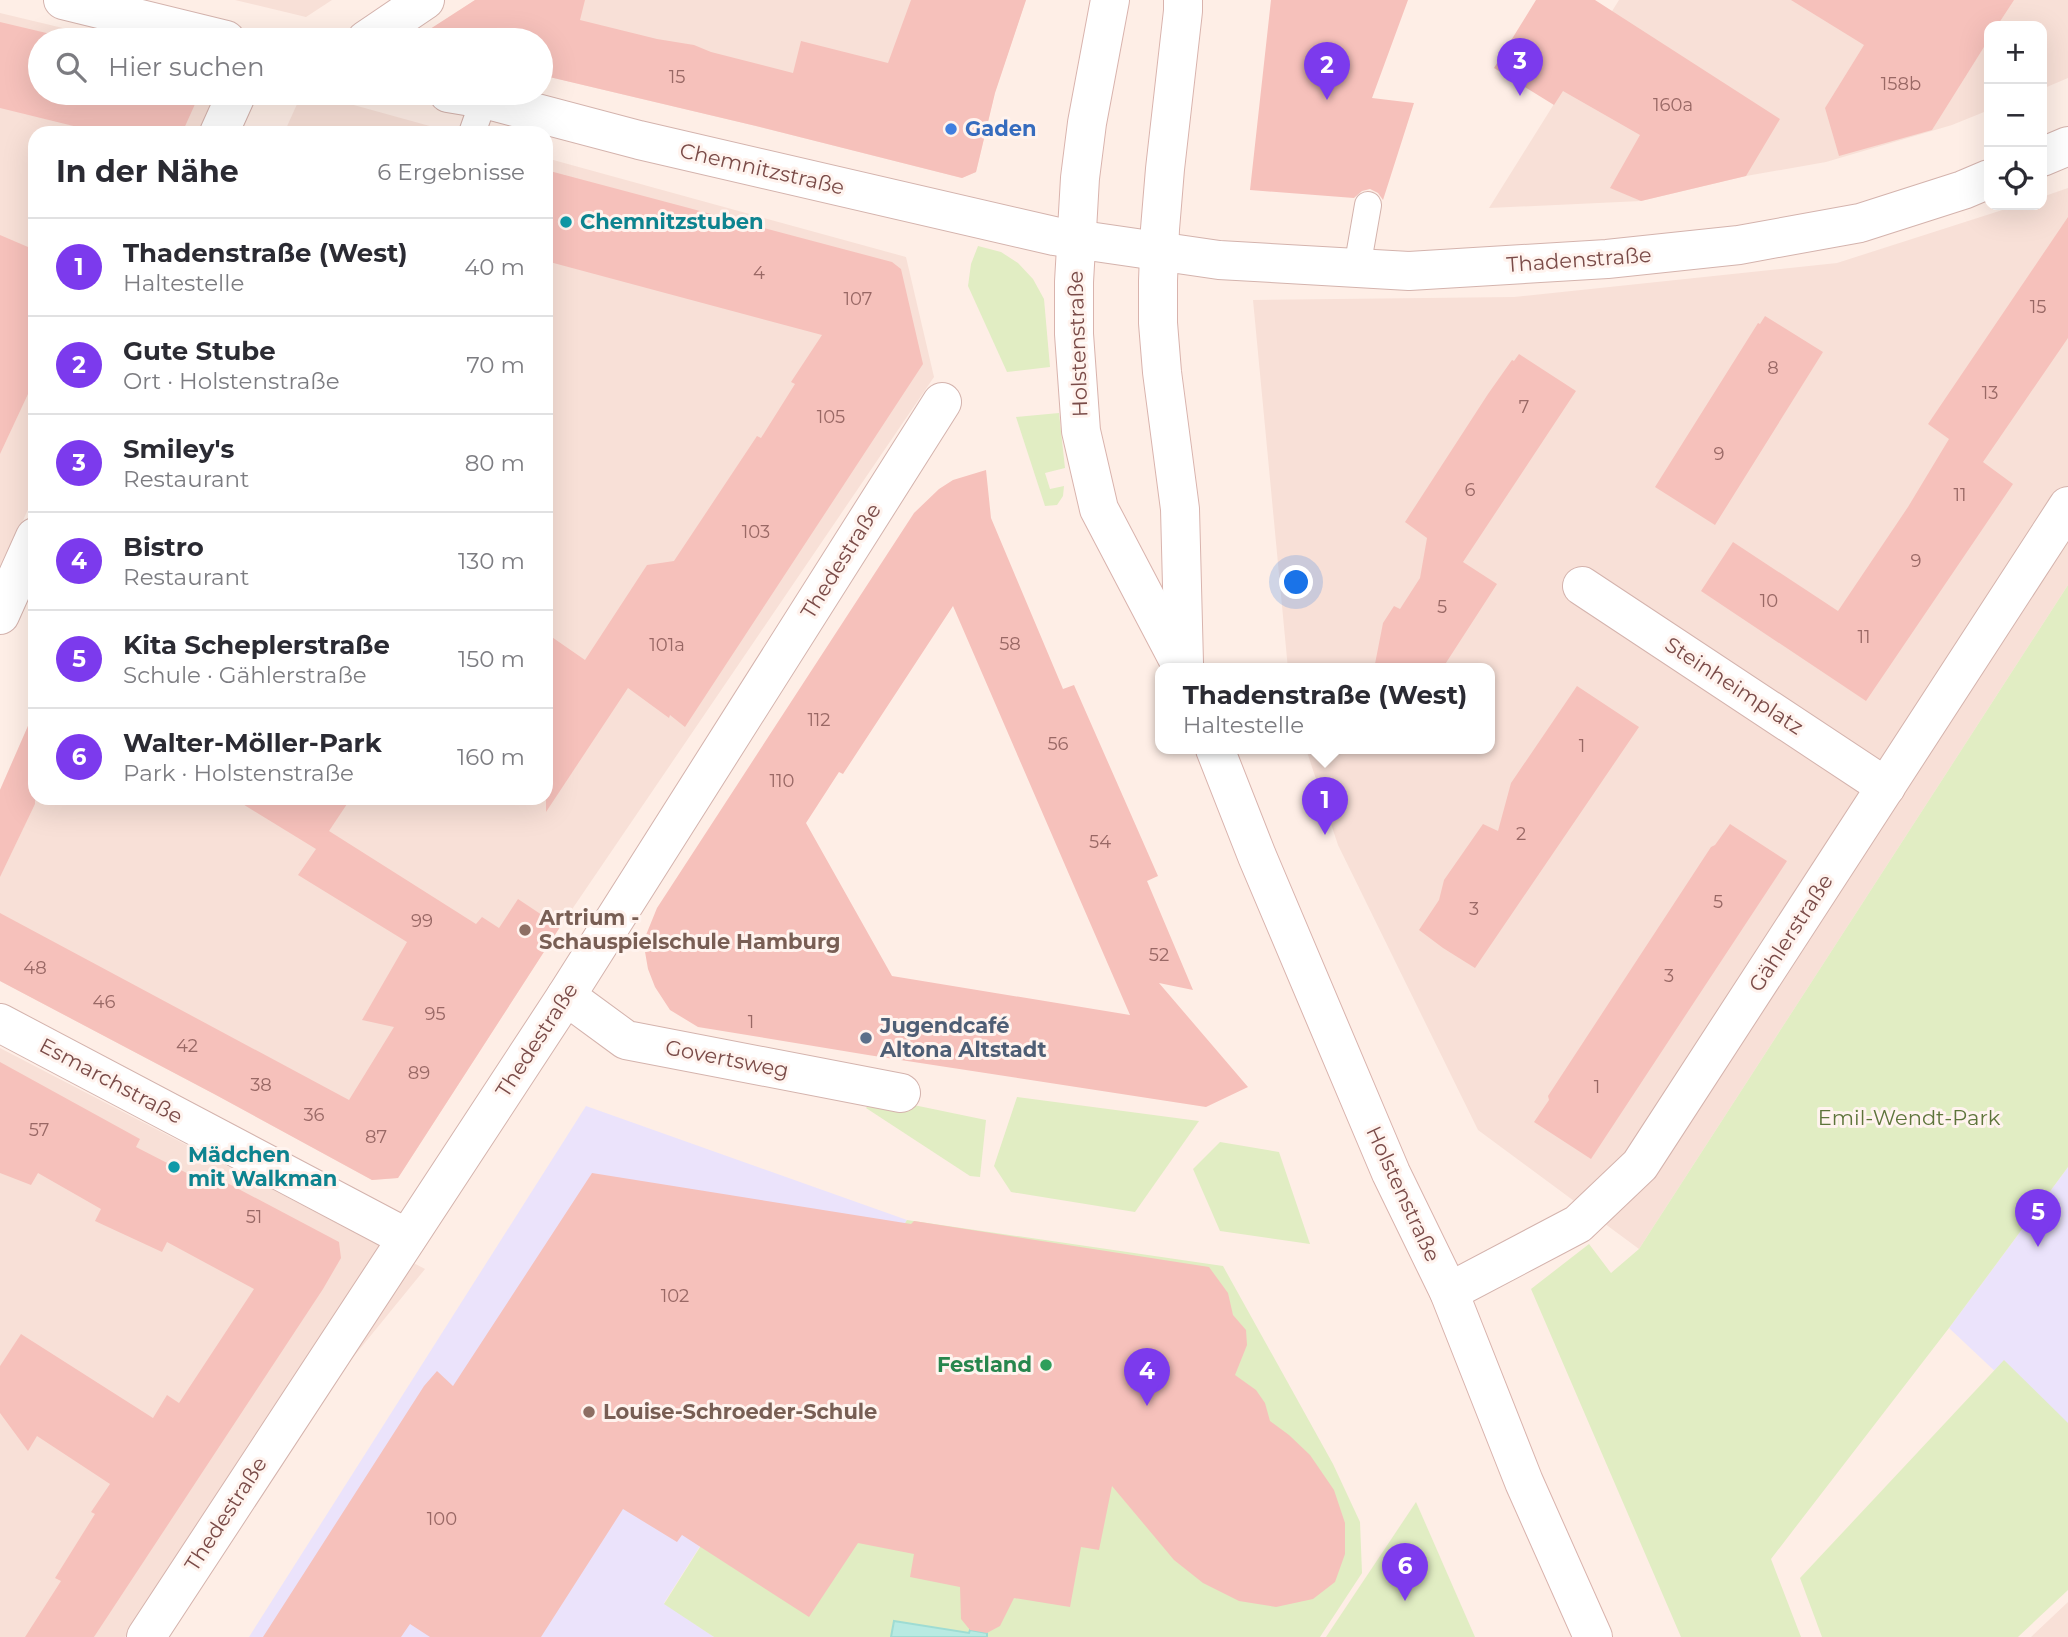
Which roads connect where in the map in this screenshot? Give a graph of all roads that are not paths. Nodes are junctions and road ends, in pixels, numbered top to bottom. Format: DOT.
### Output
graph roads {
  1 [pos="63,0"];
  2 [pos="425,0"];
  3 [pos="1110,0"];
  4 [pos="1183,0"];
  5 [pos="177,28"];
  6 [pos="384,28"];
  7 [pos="232,105"];
  8 [pos="468,108"];
  9 [pos="222,126"];
  10 [pos="2068,146"];
  11 [pos="2047,155"];
  12 [pos="1984,181"];
  13 [pos="1368,205"];
  14 [pos="1076,240"];
  15 [pos="1159,253"];
  16 [pos="1357,268"];
  17 [pos="942,402"];
  18 [pos="2068,506"];
  19 [pos="28,553"];
  20 [pos="1582,586"];
  21 [pos="0,615"];
  22 [pos="1181,663"];
  23 [pos="1184,663"];
  24 [pos="1217,754"];
  25 [pos="1886,787"];
  26 [pos="566,996"];
  27 [pos="0,1023"];
  28 [pos="901,1093"];
  29 [pos="407,1238"];
  30 [pos="1449,1292"];
  31 [pos="146,1637"];
  32 [pos="1593,1637"];
  1 -- 5 [label="street"];
  2 -- 6 [label="street"];
  3 -- 14 [label="street, Holstenstraße"];
  4 -- 15 [label="street, Holstenstraße"];
  7 -- 9 [label="street"];
  8 -- 14 [label="street, Chemnitzstraße"];
  10 -- 11 [label="street"];
  12 -- 16 [label="street, Thadenstraße"];
  13 -- 16 [label="lane"];
  14 -- 15 [label="street, Chemnitzstraße"];
  14 -- 22 [label="street, Holstenstraße"];
  15 -- 16 [label="street, Thadenstraße"];
  15 -- 23 [label="street, Holstenstraße"];
  17 -- 26 [label="street, Thedestraße"];
  18 -- 25 [label="street, Gählerstraße"];
  19 -- 21 [label="street"];
  20 -- 25 [label="street, Steinheimplatz"];
  24 -- 30 [label="street, Holstenstraße"];
  25 -- 30 [label="street, Gählerstraße"];
  26 -- 28 [label="street, Govertsweg"];
  26 -- 29 [label="street, Thedestraße"];
  27 -- 29 [label="street, Esmarchstraße"];
  29 -- 31 [label="street, Thedestraße"];
  30 -- 32 [label="street, Holstenstraße"];
}
